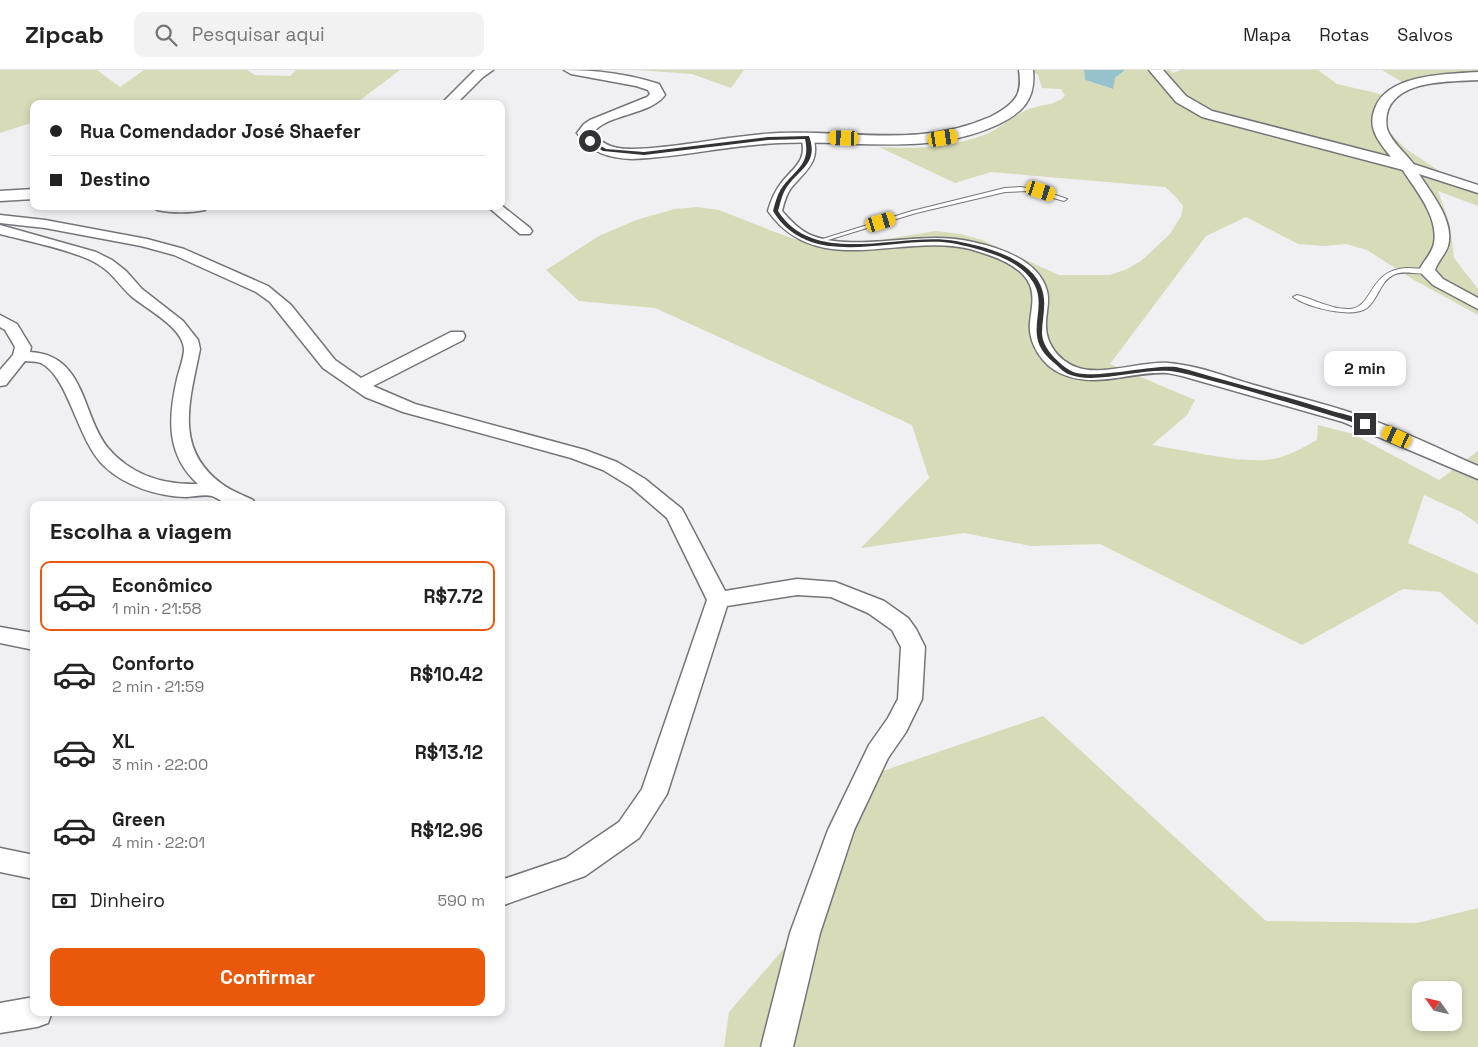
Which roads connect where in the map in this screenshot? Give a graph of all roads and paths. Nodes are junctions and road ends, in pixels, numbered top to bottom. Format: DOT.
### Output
graph roads {
  1 [pos="486,70"];
  2 [pos="572,70"];
  3 [pos="1026,70"];
  4 [pos="1156,70"];
  5 [pos="1478,76"];
  6 [pos="452,100"];
  7 [pos="1379,130"];
  8 [pos="807,137"];
  9 [pos="1322,144"];
  10 [pos="1407,166"];
  11 [pos="1478,189"];
  12 [pos="29,192"];
  13 [pos="0,196"];
  14 [pos="1064,199"];
  15 [pos="499,210"];
  16 [pos="0,219"];
  17 [pos="0,230"];
  18 [pos="525,231"];
  19 [pos="816,242"];
  20 [pos="1432,277"];
  21 [pos="1297,297"];
  22 [pos="1478,304"];
  23 [pos="0,320"];
  24 [pos="458,336"];
  25 [pos="21,356"];
  26 [pos="0,381"];
  27 [pos="360,386"];
  28 [pos="1478,473"];
  29 [pos="215,489"];
  30 [pos="238,501"];
  31 [pos="718,600"];
  32 [pos="0,635"];
  33 [pos="30,641"];
  34 [pos="0,860"];
  35 [pos="30,866"];
  36 [pos="508,888"];
  37 [pos="30,1013"];
  38 [pos="0,1018"];
  39 [pos="777,1047"];
  1 -- 6 [label="street"];
  2 -- 8 [label="street"];
  3 -- 8 [label="street"];
  4 -- 9 [label="street"];
  5 -- 7 [label="street"];
  7 -- 9 [label="street"];
  7 -- 10 [label="street"];
  8 -- 19 [label="street"];
  9 -- 10 [label="street"];
  10 -- 11 [label="street"];
  10 -- 20 [label="street"];
  12 -- 13 [label="street"];
  14 -- 19 [label="lane"];
  15 -- 18 [label="street"];
  16 -- 27 [label="street"];
  17 -- 29 [label="street"];
  19 -- 28 [label="street"];
  20 -- 21 [label="lane"];
  20 -- 22 [label="street"];
  23 -- 25 [label="street"];
  24 -- 27 [label="street"];
  25 -- 26 [label="street"];
  25 -- 29 [label="street"];
  27 -- 31 [label="street"];
  29 -- 30 [label="street"];
  31 -- 36 [label="street"];
  31 -- 39 [label="street"];
  32 -- 33 [label="street"];
  34 -- 35 [label="street"];
  37 -- 38 [label="street"];
}
